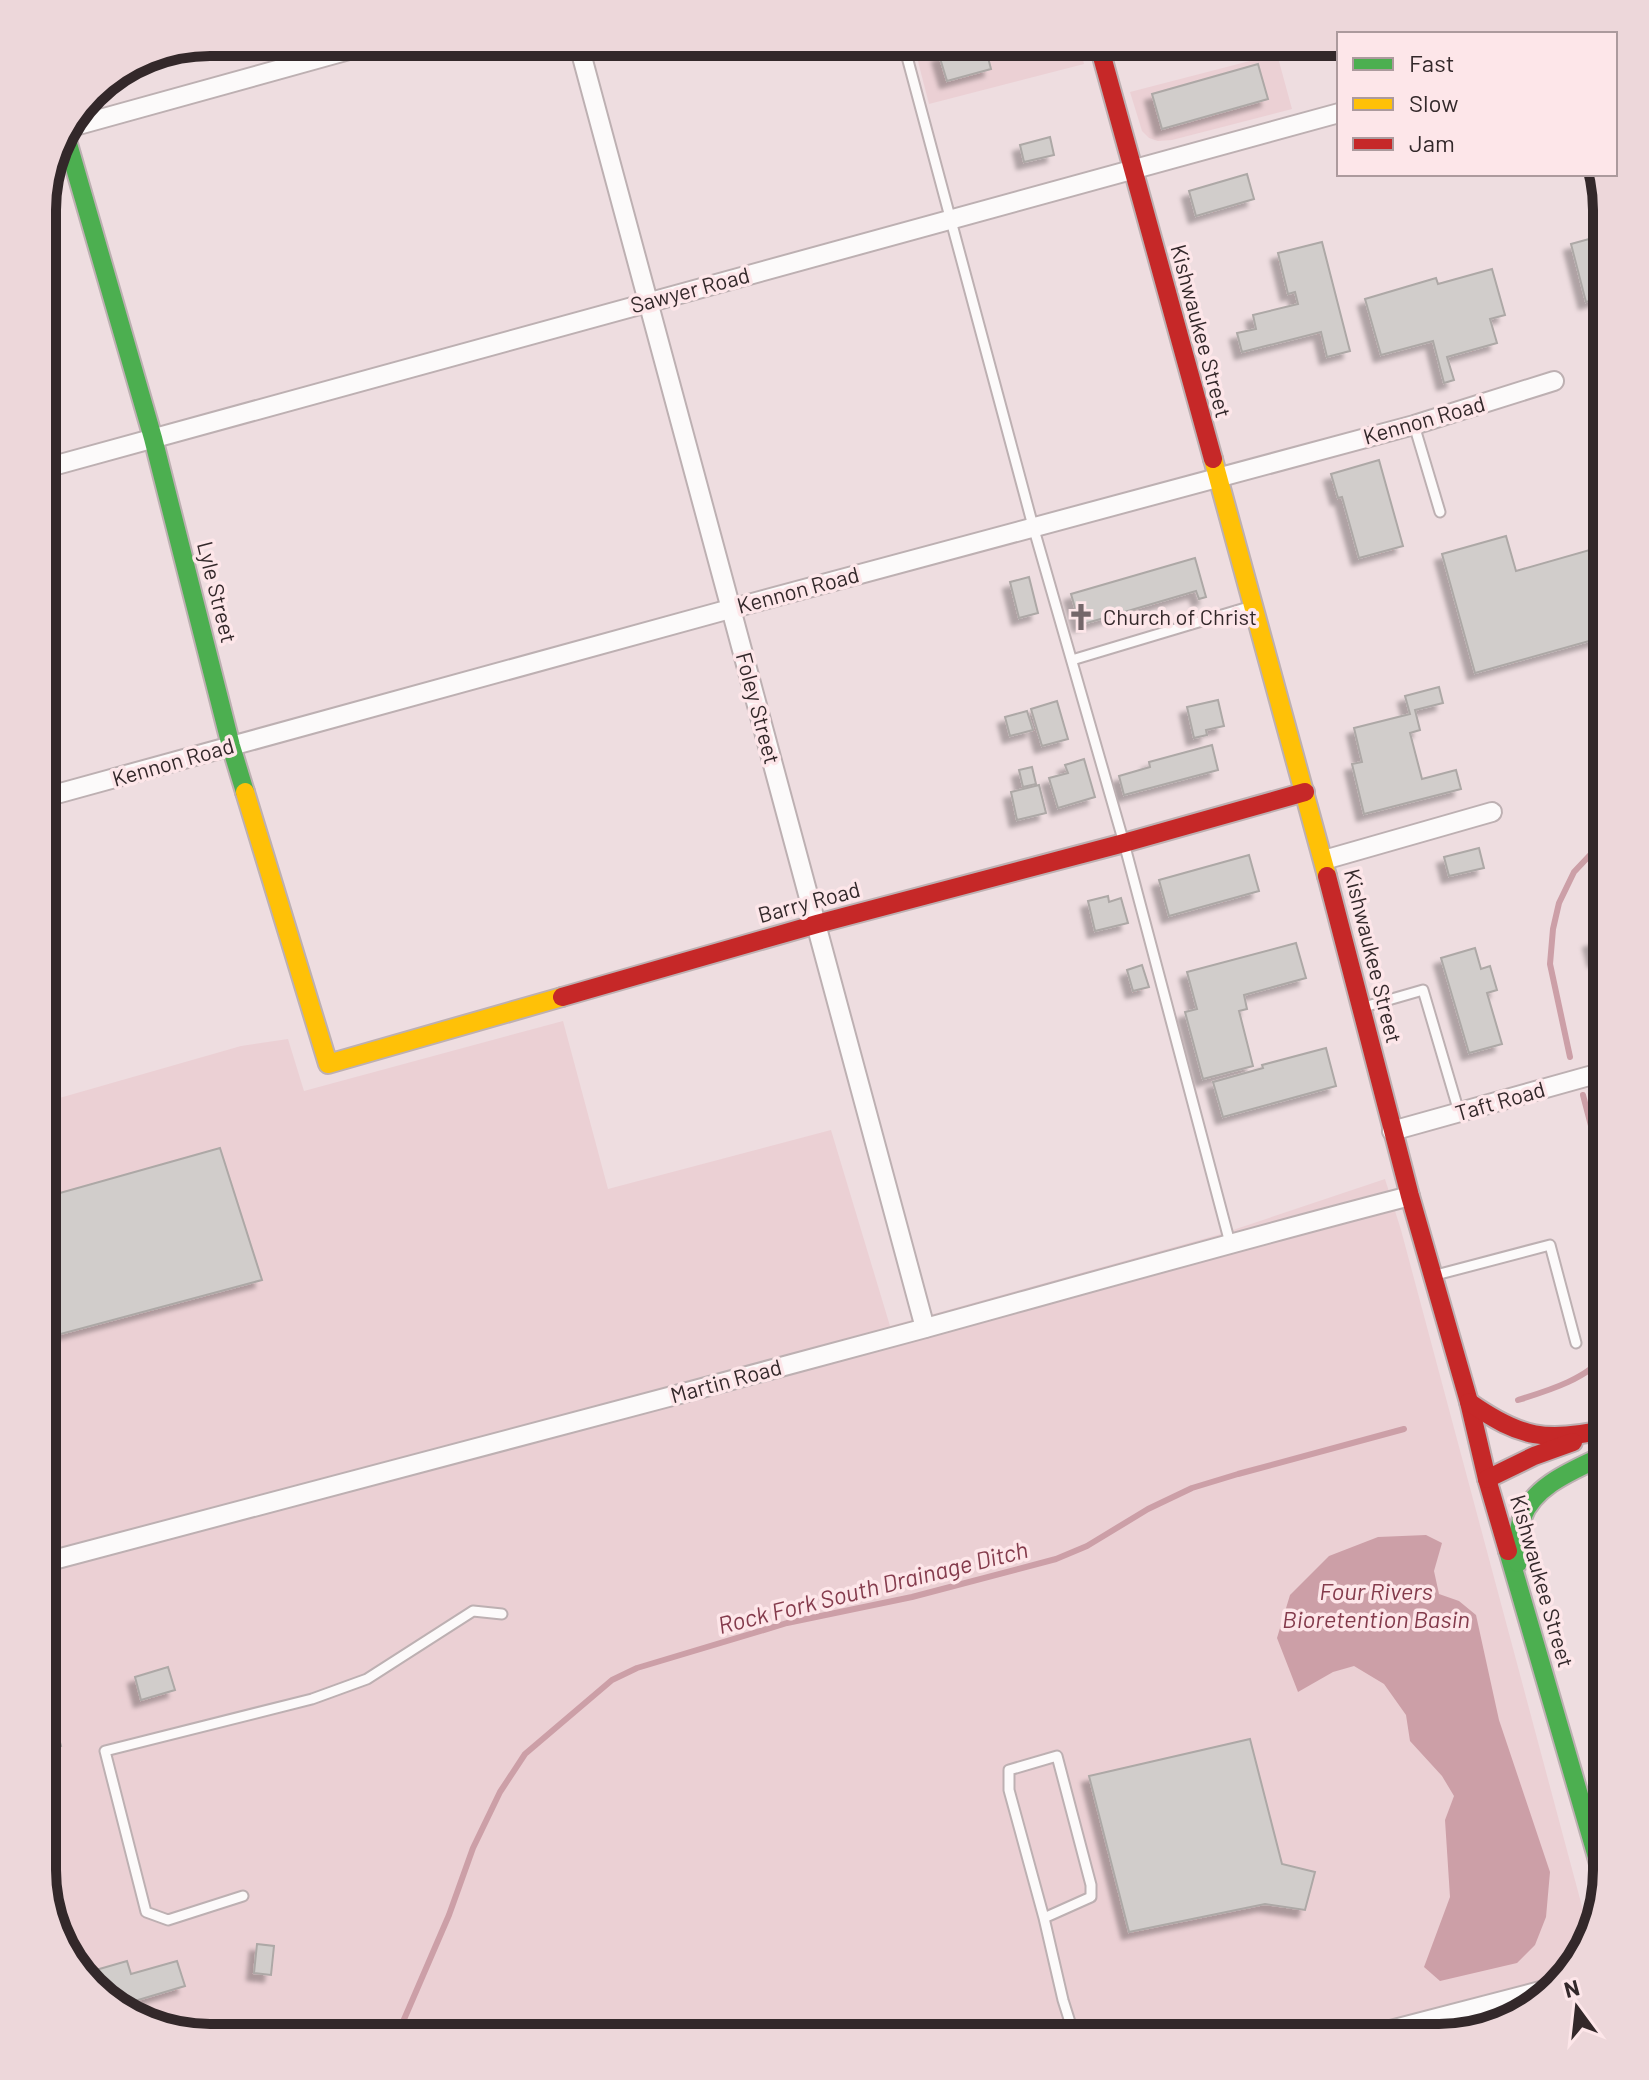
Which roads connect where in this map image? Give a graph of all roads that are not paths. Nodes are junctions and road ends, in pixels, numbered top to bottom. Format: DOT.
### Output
graph roads {
  1 [pos="327,56"];
  2 [pos="582,56"];
  3 [pos="907,56"];
  4 [pos="1102,56"];
  5 [pos="1337,114"];
  6 [pos="83,124"];
  7 [pos="69,148"];
  8 [pos="1132,169"];
  9 [pos="951,219"];
  10 [pos="649,301"];
  11 [pos="1554,381"];
  12 [pos="1414,425"];
  13 [pos="153,438"];
  14 [pos="56,465"];
  15 [pos="1217,478"];
  16 [pos="1440,512"];
  17 [pos="1033,526"];
  18 [pos="1253,606"];
  19 [pos="730,609"];
  20 [pos="1072,660"];
  21 [pos="231,746"];
  22 [pos="1305,792"];
  23 [pos="56,794"];
  24 [pos="1492,812"];
  25 [pos="1124,843"];
  26 [pos="1324,860"];
  27 [pos="817,924"];
  28 [pos="1361,1008"];
  29 [pos="328,1064"];
  30 [pos="1593,1075"];
  31 [pos="1459,1113"];
  32 [pos="1392,1131"];
  33 [pos="1410,1196"];
  34 [pos="1230,1243"];
  35 [pos="1432,1276"];
  36 [pos="925,1328"];
  37 [pos="1576,1343"];
  38 [pos="1469,1402"];
  39 [pos="1593,1432"];
  40 [pos="1593,1435"];
  41 [pos="1593,1458"];
  42 [pos="1593,1461"];
  43 [pos="1487,1479"];
  44 [pos="56,1559"];
  45 [pos="1517,1583"];
  46 [pos="502,1614"];
  47 [pos="1593,1834"];
  48 [pos="243,1896"];
  49 [pos="1044,1918"];
  50 [pos="1527,1997"];
  51 [pos="1071,2024"];
  52 [pos="1417,2024"];
  1 -- 6 [label="street"];
  2 -- 10 [label="street, Foley Street"];
  3 -- 9 [label="lane"];
  4 -- 8 [label="street, Kishwaukee Street"];
  5 -- 8 [label="street, Sawyer Road"];
  7 -- 13 [label="street, Lyle Street"];
  8 -- 9 [label="street, Sawyer Road"];
  8 -- 15 [label="street, Kishwaukee Street"];
  9 -- 10 [label="street, Sawyer Road"];
  9 -- 17 [label="lane"];
  10 -- 13 [label="street, Sawyer Road"];
  10 -- 19 [label="street, Foley Street"];
  11 -- 12 [label="street, Kennon Road"];
  12 -- 15 [label="street, Kennon Road"];
  12 -- 16 [label="lane"];
  13 -- 14 [label="street, Sawyer Road"];
  13 -- 21 [label="street, Lyle Street"];
  15 -- 17 [label="street, Kennon Road"];
  15 -- 18 [label="street, Kishwaukee Street"];
  17 -- 19 [label="street, Kennon Road"];
  17 -- 20 [label="lane"];
  18 -- 20 [label="lane"];
  18 -- 22 [label="street, Kishwaukee Street"];
  19 -- 21 [label="street, Kennon Road"];
  19 -- 27 [label="street, Foley Street"];
  20 -- 25 [label="lane"];
  21 -- 23 [label="street, Kennon Road"];
  21 -- 29 [label="street, Lyle Street"];
  22 -- 25 [label="street, Barry Road"];
  22 -- 26 [label="street, Kishwaukee Street"];
  24 -- 26 [label="street"];
  25 -- 27 [label="street, Barry Road"];
  25 -- 34 [label="lane"];
  26 -- 28 [label="street, Kishwaukee Street"];
  27 -- 29 [label="street, Barry Road"];
  27 -- 36 [label="street, Foley Street"];
  28 -- 31 [label="lane"];
  28 -- 32 [label="street, Kishwaukee Street"];
  30 -- 31 [label="street, Taft Road"];
  31 -- 32 [label="street, Taft Road"];
  32 -- 33 [label="street, Kishwaukee Street"];
  33 -- 34 [label="street, Martin Road"];
  33 -- 35 [label="street, Kishwaukee Street"];
  34 -- 36 [label="street, Martin Road"];
  35 -- 37 [label="lane"];
  35 -- 38 [label="street, Kishwaukee Street"];
  36 -- 44 [label="street, Martin Road"];
  38 -- 39 [label="street"];
  38 -- 43 [label="street, Kishwaukee Street"];
  40 -- 43 [label="street"];
  41 -- 43 [label="street"];
  42 -- 45 [label="street"];
  43 -- 45 [label="street, Kishwaukee Street"];
  45 -- 47 [label="street, Kishwaukee Street"];
  46 -- 48 [label="lane"];
  49 -- 49 [label="lane"];
  49 -- 51 [label="lane"];
  50 -- 52 [label="street"];
}
